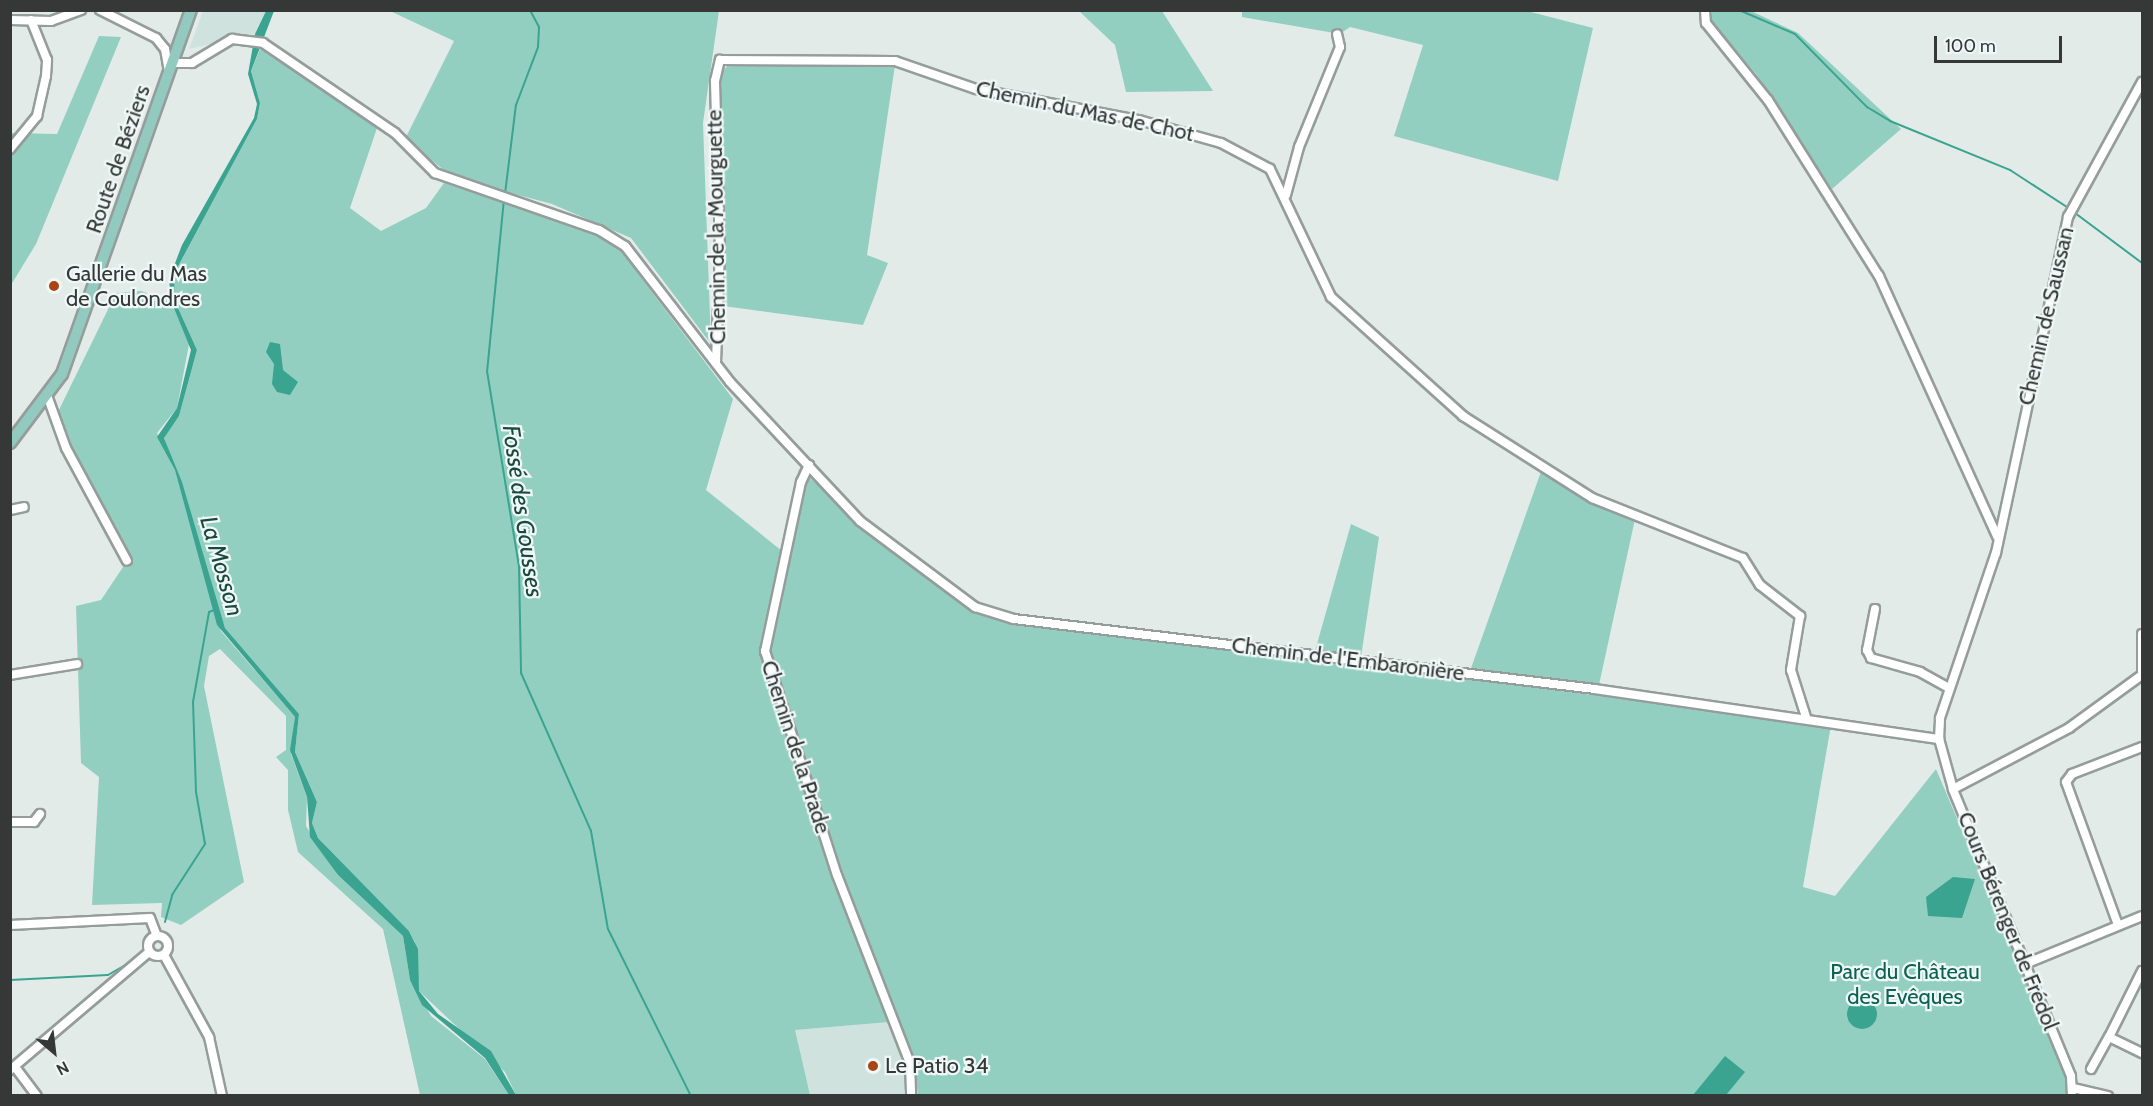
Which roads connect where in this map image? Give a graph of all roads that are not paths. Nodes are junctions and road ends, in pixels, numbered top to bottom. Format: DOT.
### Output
graph roads {
  1 [pos="81,10"];
  2 [pos="100,10"];
  3 [pos="191,10"];
  4 [pos="1705,10"];
  5 [pos="10,20"];
  6 [pos="31,20"];
  7 [pos="1337,34"];
  8 [pos="720,60"];
  9 [pos="171,67"];
  10 [pos="2142,82"];
  11 [pos="10,149"];
  12 [pos="1286,195"];
  13 [pos="716,363"];
  14 [pos="48,398"];
  15 [pos="10,443"];
  16 [pos="809,465"];
  17 [pos="2005,495"];
  18 [pos="1987,506"];
  19 [pos="24,507"];
  20 [pos="10,510"];
  21 [pos="1997,540"];
  22 [pos="127,561"];
  23 [pos="1875,609"];
  24 [pos="2142,634"];
  25 [pos="77,664"];
  26 [pos="2142,673"];
  27 [pos="10,675"];
  28 [pos="1947,687"];
  29 [pos="1806,717"];
  30 [pos="1940,742"];
  31 [pos="2142,747"];
  32 [pos="1953,789"];
  33 [pos="40,814"];
  34 [pos="10,822"];
  35 [pos="2142,916"];
  36 [pos="10,925"];
  37 [pos="2118,925"];
  38 [pos="157,936"];
  39 [pos="149,952"];
  40 [pos="164,955"];
  41 [pos="2025,964"];
  42 [pos="2142,971"];
  43 [pos="2109,1037"];
  44 [pos="2142,1053"];
  45 [pos="13,1068"];
  46 [pos="2083,1086"];
  47 [pos="2073,1092"];
  48 [pos="37,1095"];
  49 [pos="222,1095"];
  50 [pos="911,1095"];
  51 [pos="2108,1095"];
  1 -- 6 [label="street"];
  2 -- 9 [label="street"];
  3 -- 9 [label="main road, Route de Béziers"];
  4 -- 18 [label="street"];
  5 -- 6 [label="street"];
  6 -- 11 [label="street"];
  7 -- 12 [label="street"];
  8 -- 12 [label="street, Chemin du Mas de Chot"];
  8 -- 13 [label="street, Chemin de la Mourguette"];
  9 -- 13 [label="street"];
  9 -- 14 [label="main road, Route de Béziers"];
  10 -- 17 [label="street, Chemin de Saussan"];
  12 -- 29 [label="street, Chemin du Mas de Chot"];
  13 -- 16 [label="street, Chemin de la Mourguette"];
  14 -- 15 [label="main road, Route de Béziers"];
  14 -- 22 [label="street"];
  16 -- 29 [label="street, Chemin de l'Embaronière"];
  16 -- 50 [label="street, Chemin de la Prade"];
  17 -- 18 [label="street"];
  17 -- 21 [label="street, Chemin de Saussan"];
  18 -- 21 [label="street"];
  19 -- 20 [label="street"];
  21 -- 28 [label="street, Chemin de Saussan"];
  23 -- 28 [label="street"];
  24 -- 26 [label="street"];
  25 -- 27 [label="street"];
  26 -- 32 [label="street"];
  28 -- 30 [label="street, Chemin de Saussan"];
  29 -- 30 [label="street, Chemin de l'Embaronière"];
  30 -- 32 [label="street, Cours Bérenger de Frédol"];
  31 -- 37 [label="street"];
  32 -- 41 [label="street, Cours Bérenger de Frédol"];
  33 -- 34 [label="street"];
  35 -- 37 [label="street"];
  36 -- 38 [label="street"];
  37 -- 41 [label="street"];
  38 -- 39 [label="street"];
  38 -- 40 [label="street"];
  39 -- 40 [label="street"];
  39 -- 45 [label="street"];
  40 -- 49 [label="street"];
  41 -- 47 [label="street, Cours Bérenger de Frédol"];
  42 -- 43 [label="street"];
  43 -- 44 [label="street"];
  43 -- 46 [label="street"];
  45 -- 48 [label="street"];
  46 -- 47 [label="street"];
  46 -- 51 [label="street"];
}
